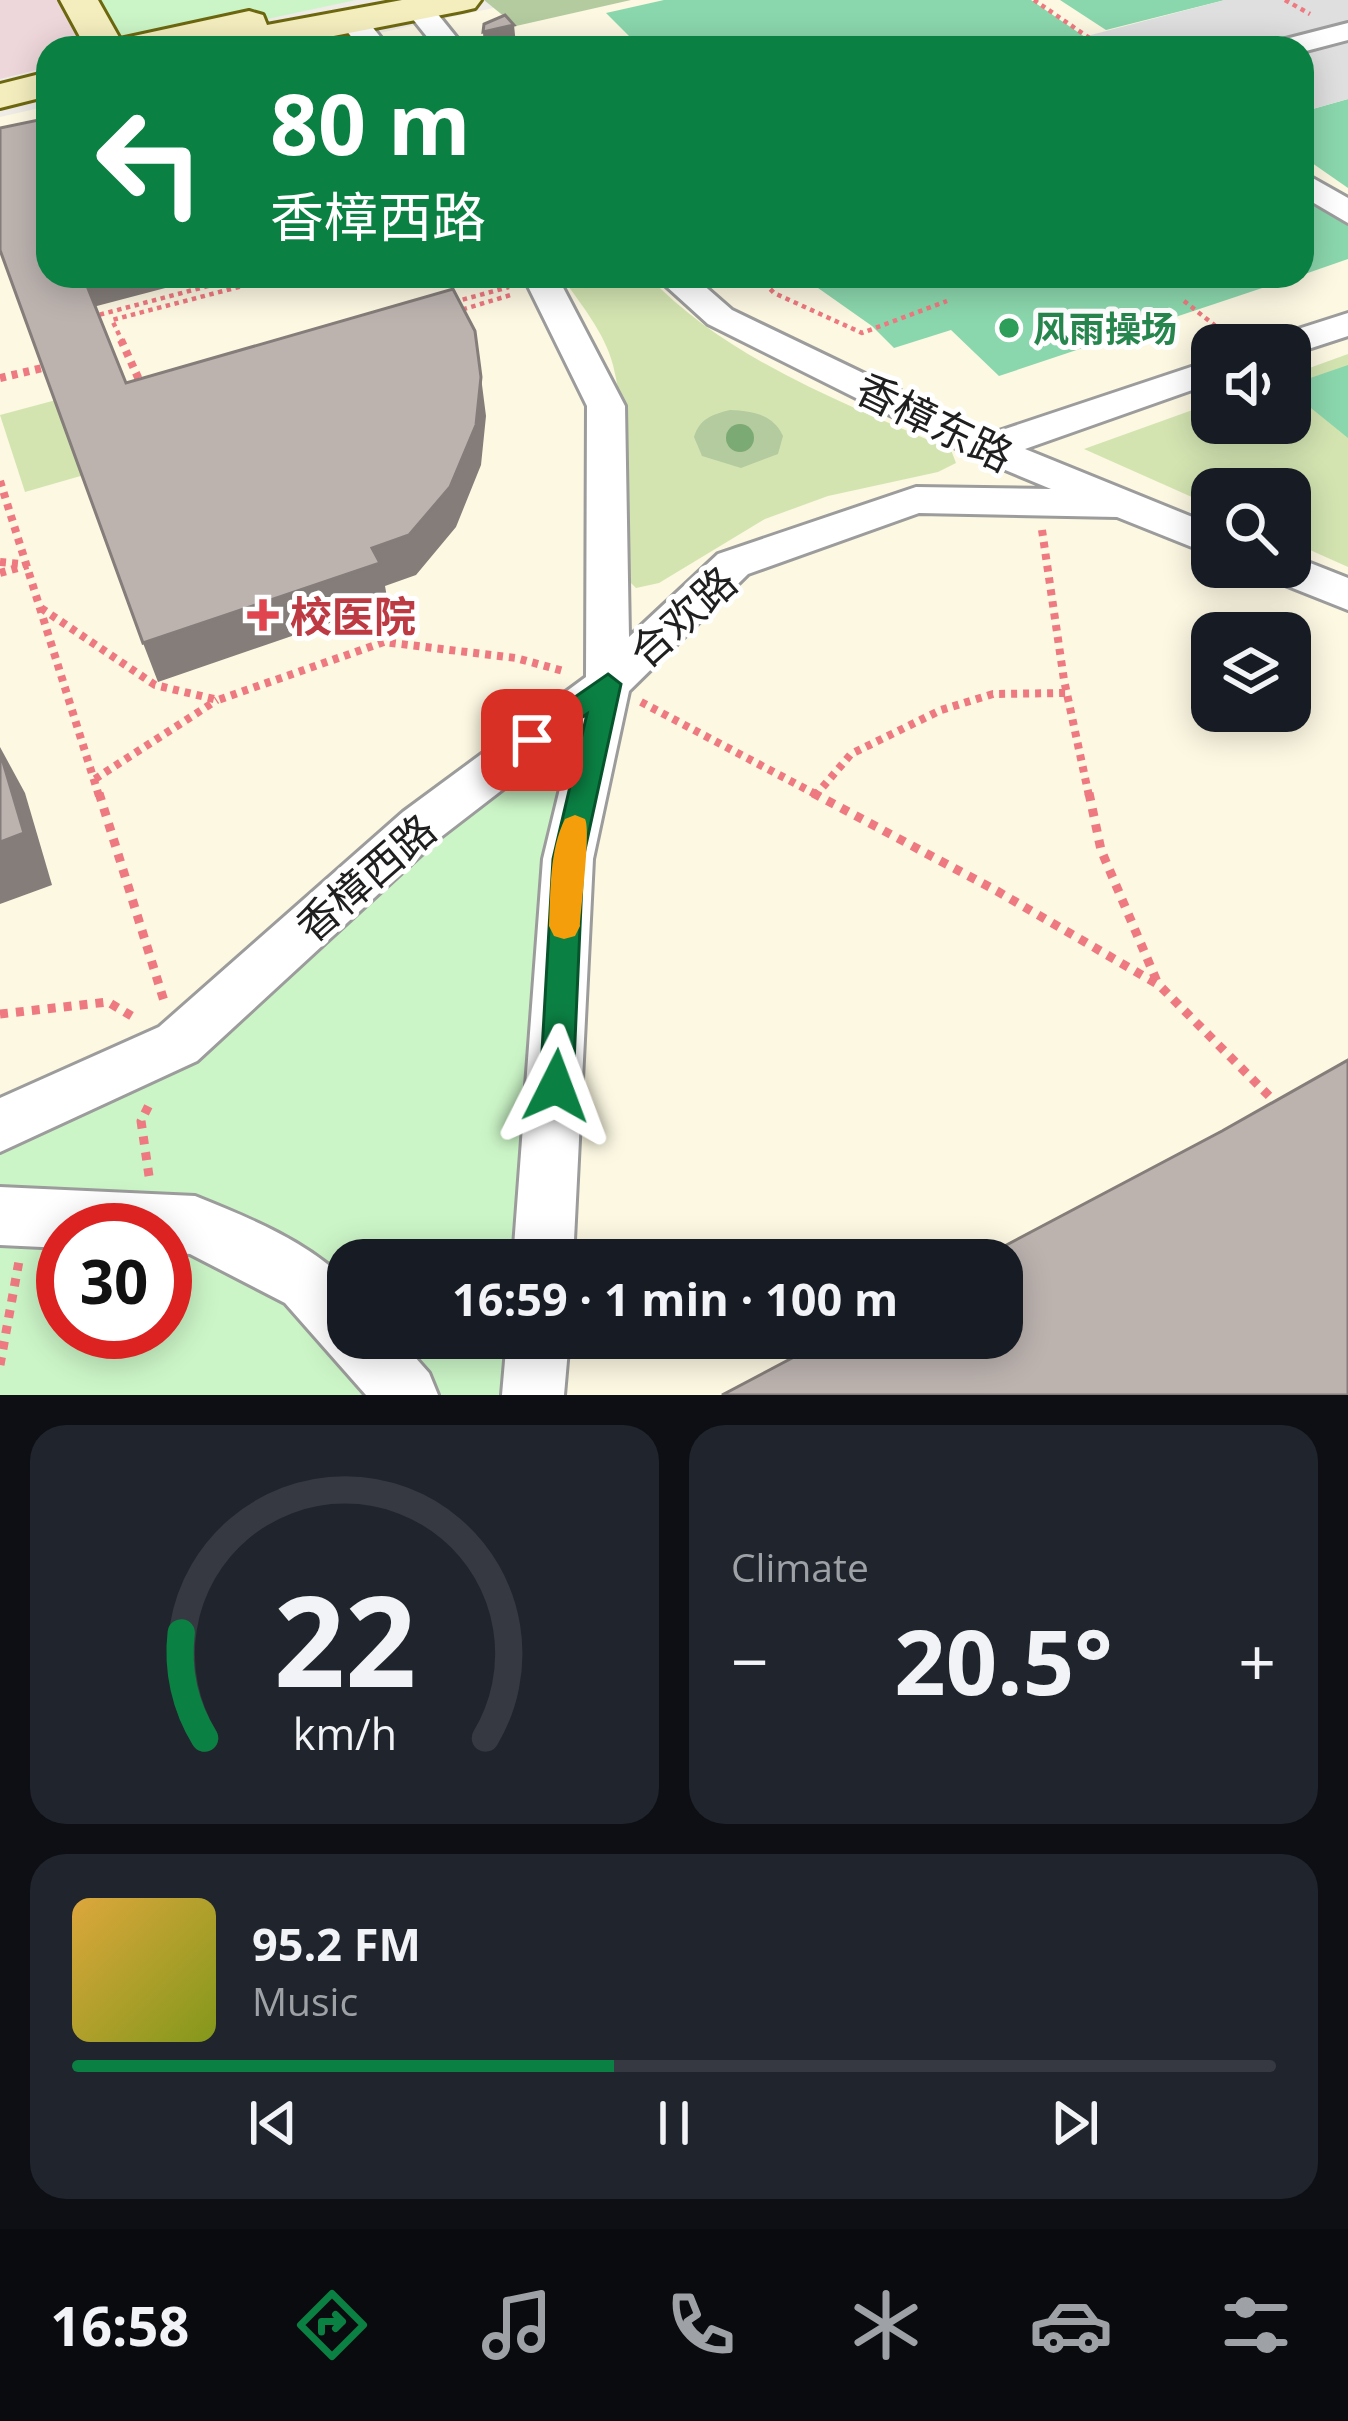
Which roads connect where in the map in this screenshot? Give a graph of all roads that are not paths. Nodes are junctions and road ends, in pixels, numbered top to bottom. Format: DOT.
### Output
graph roads {
  1 [pos="79,0"];
  2 [pos="462,0"];
  3 [pos="418,8"];
  4 [pos="361,23"];
  5 [pos="1348,31"];
  6 [pos="99,36"];
  7 [pos="241,36"];
  8 [pos="282,36"];
  9 [pos="441,36"];
  10 [pos="1314,40"];
  11 [pos="36,70"];
  12 [pos="0,79"];
  13 [pos="36,87"];
  14 [pos="0,96"];
  15 [pos="1314,164"];
  16 [pos="1348,188"];
  17 [pos="1314,190"];
  18 [pos="1348,214"];
  19 [pos="534,288"];
  20 [pos="686,288"];
  21 [pos="1348,324"];
  22 [pos="1311,337"];
  23 [pos="1191,377"];
  24 [pos="988,448"];
  25 [pos="1116,504"];
  26 [pos="1191,533"];
  27 [pos="1311,580"];
  28 [pos="1348,595"];
  29 [pos="608,684"];
  30 [pos="0,1126"];
  31 [pos="12,1215"];
  32 [pos="544,1239"];
  33 [pos="327,1305"];
  34 [pos="375,1359"];
  35 [pos="536,1359"];
  36 [pos="407,1395"];
  37 [pos="533,1395"];
  1 -- 6 [label="main road"];
  2 -- 3 [label="main road"];
  3 -- 4 [label="main road"];
  3 -- 9 [label="street"];
  4 -- 7 [label="main road"];
  4 -- 8 [label="main road"];
  5 -- 10 [label="street"];
  11 -- 12 [label="main road"];
  13 -- 14 [label="main road"];
  15 -- 16 [label="street"];
  17 -- 18 [label="street"];
  19 -- 29 [label="street"];
  20 -- 24 [label="street, 香樟东路"];
  21 -- 22 [label="street"];
  23 -- 24 [label="street"];
  24 -- 25 [label="street, 香樟东路"];
  25 -- 26 [label="street, 香樟东路"];
  25 -- 29 [label="street, 合欢路"];
  27 -- 28 [label="street"];
  29 -- 30 [label="street, 香樟西路"];
  29 -- 32 [label="street, 合欢路"];
  31 -- 33 [label="street"];
  34 -- 36 [label="street"];
  35 -- 37 [label="street"];
}
